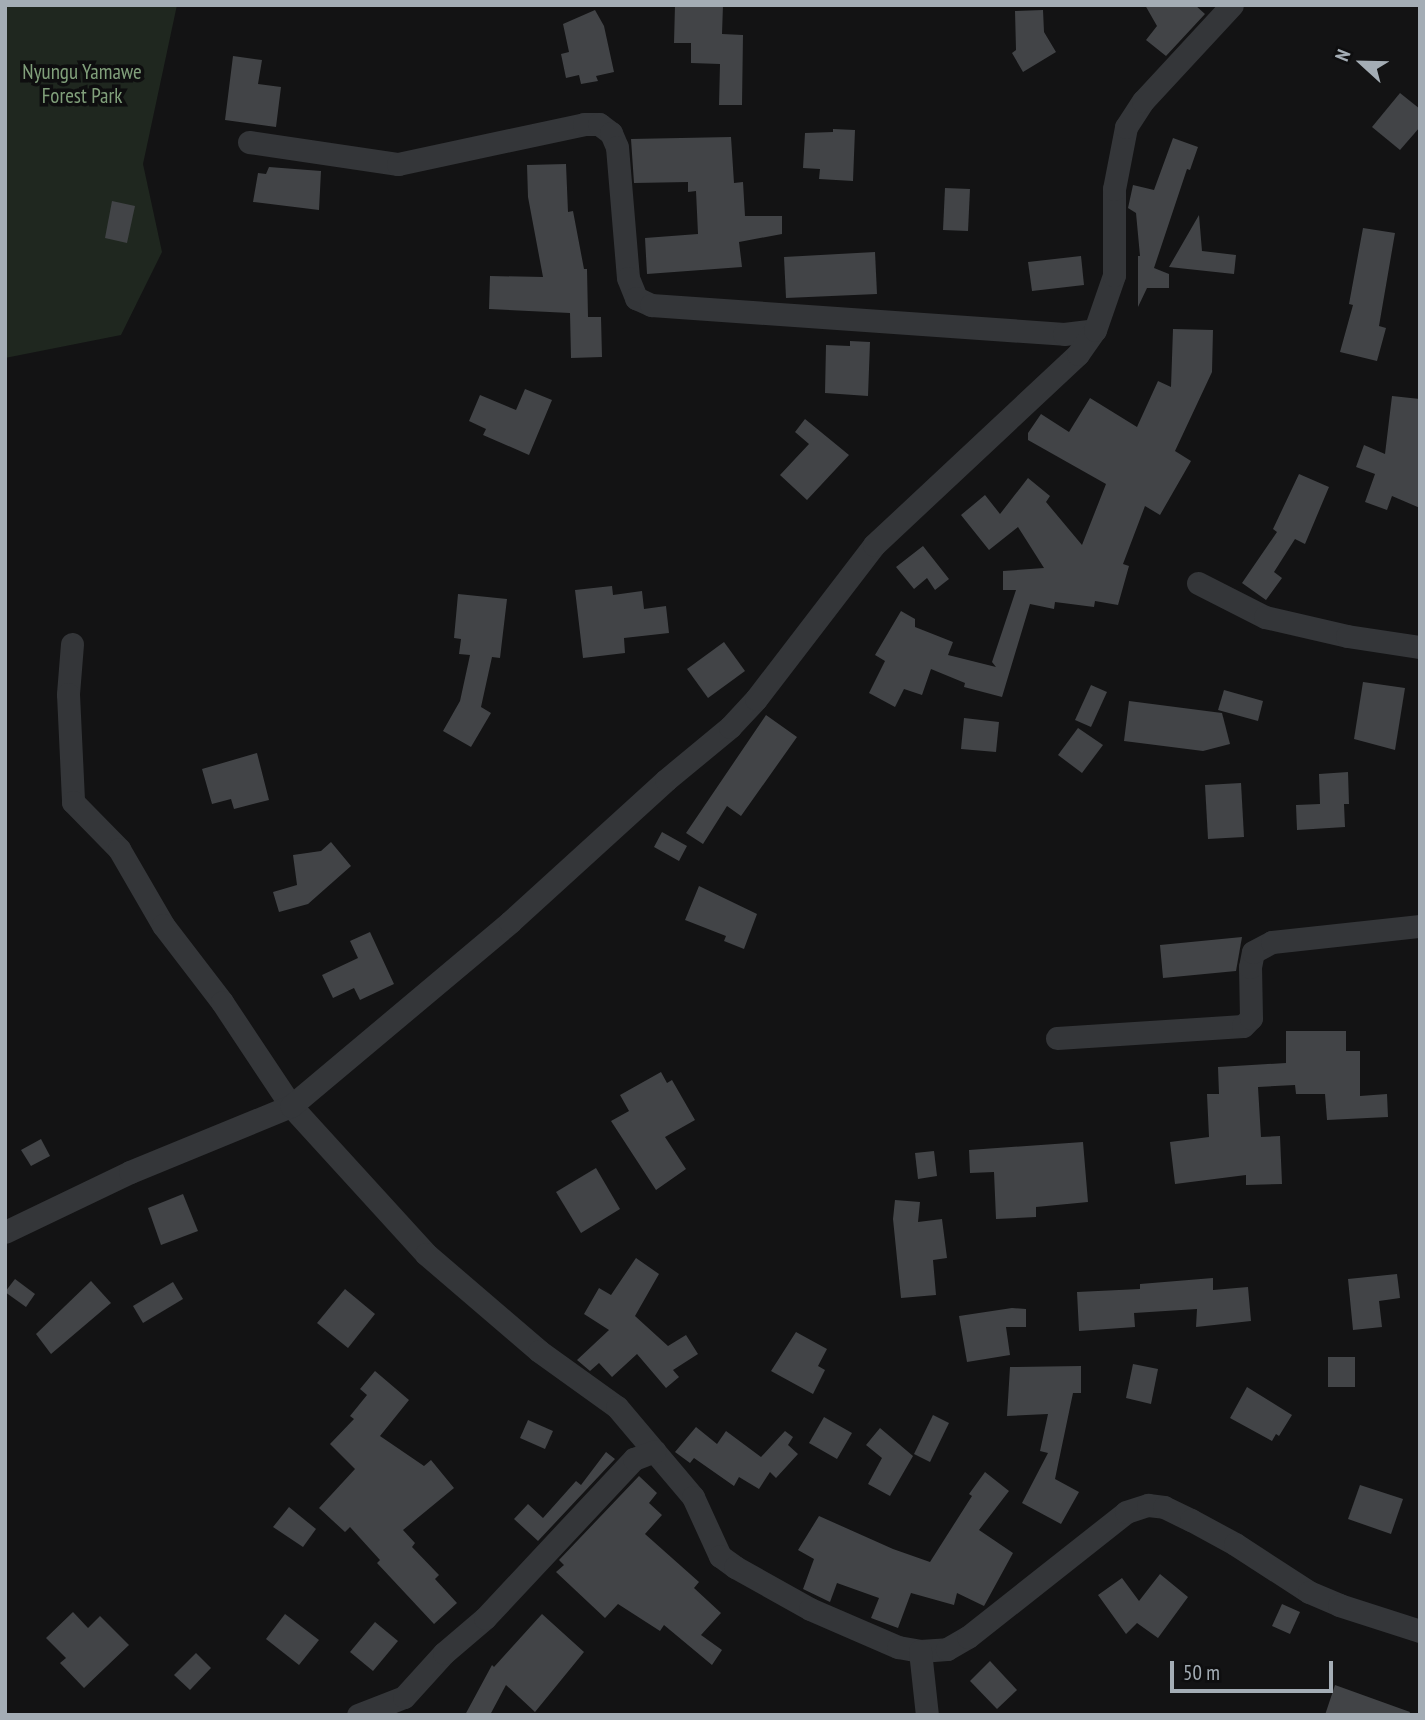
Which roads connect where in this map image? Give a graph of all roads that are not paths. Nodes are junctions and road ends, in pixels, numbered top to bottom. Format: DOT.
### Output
graph roads {
  1 [pos="1232,5"];
  2 [pos="249,142"];
  3 [pos="1095,330"];
  4 [pos="1198,583"];
  5 [pos="72,643"];
  6 [pos="1420,647"];
  7 [pos="1420,926"];
  8 [pos="1057,1038"];
  9 [pos="291,1106"];
  10 [pos="5,1232"];
  11 [pos="655,1451"];
  12 [pos="1420,1631"];
  13 [pos="920,1651"];
  14 [pos="358,1715"];
  15 [pos="927,1715"];
  1 -- 3 [label="street"];
  2 -- 3 [label="street"];
  3 -- 9 [label="street"];
  4 -- 6 [label="street"];
  5 -- 9 [label="street"];
  7 -- 8 [label="street"];
  9 -- 10 [label="street"];
  9 -- 11 [label="street"];
  11 -- 13 [label="street"];
  11 -- 14 [label="street"];
  12 -- 13 [label="street"];
  13 -- 15 [label="street"];
}
